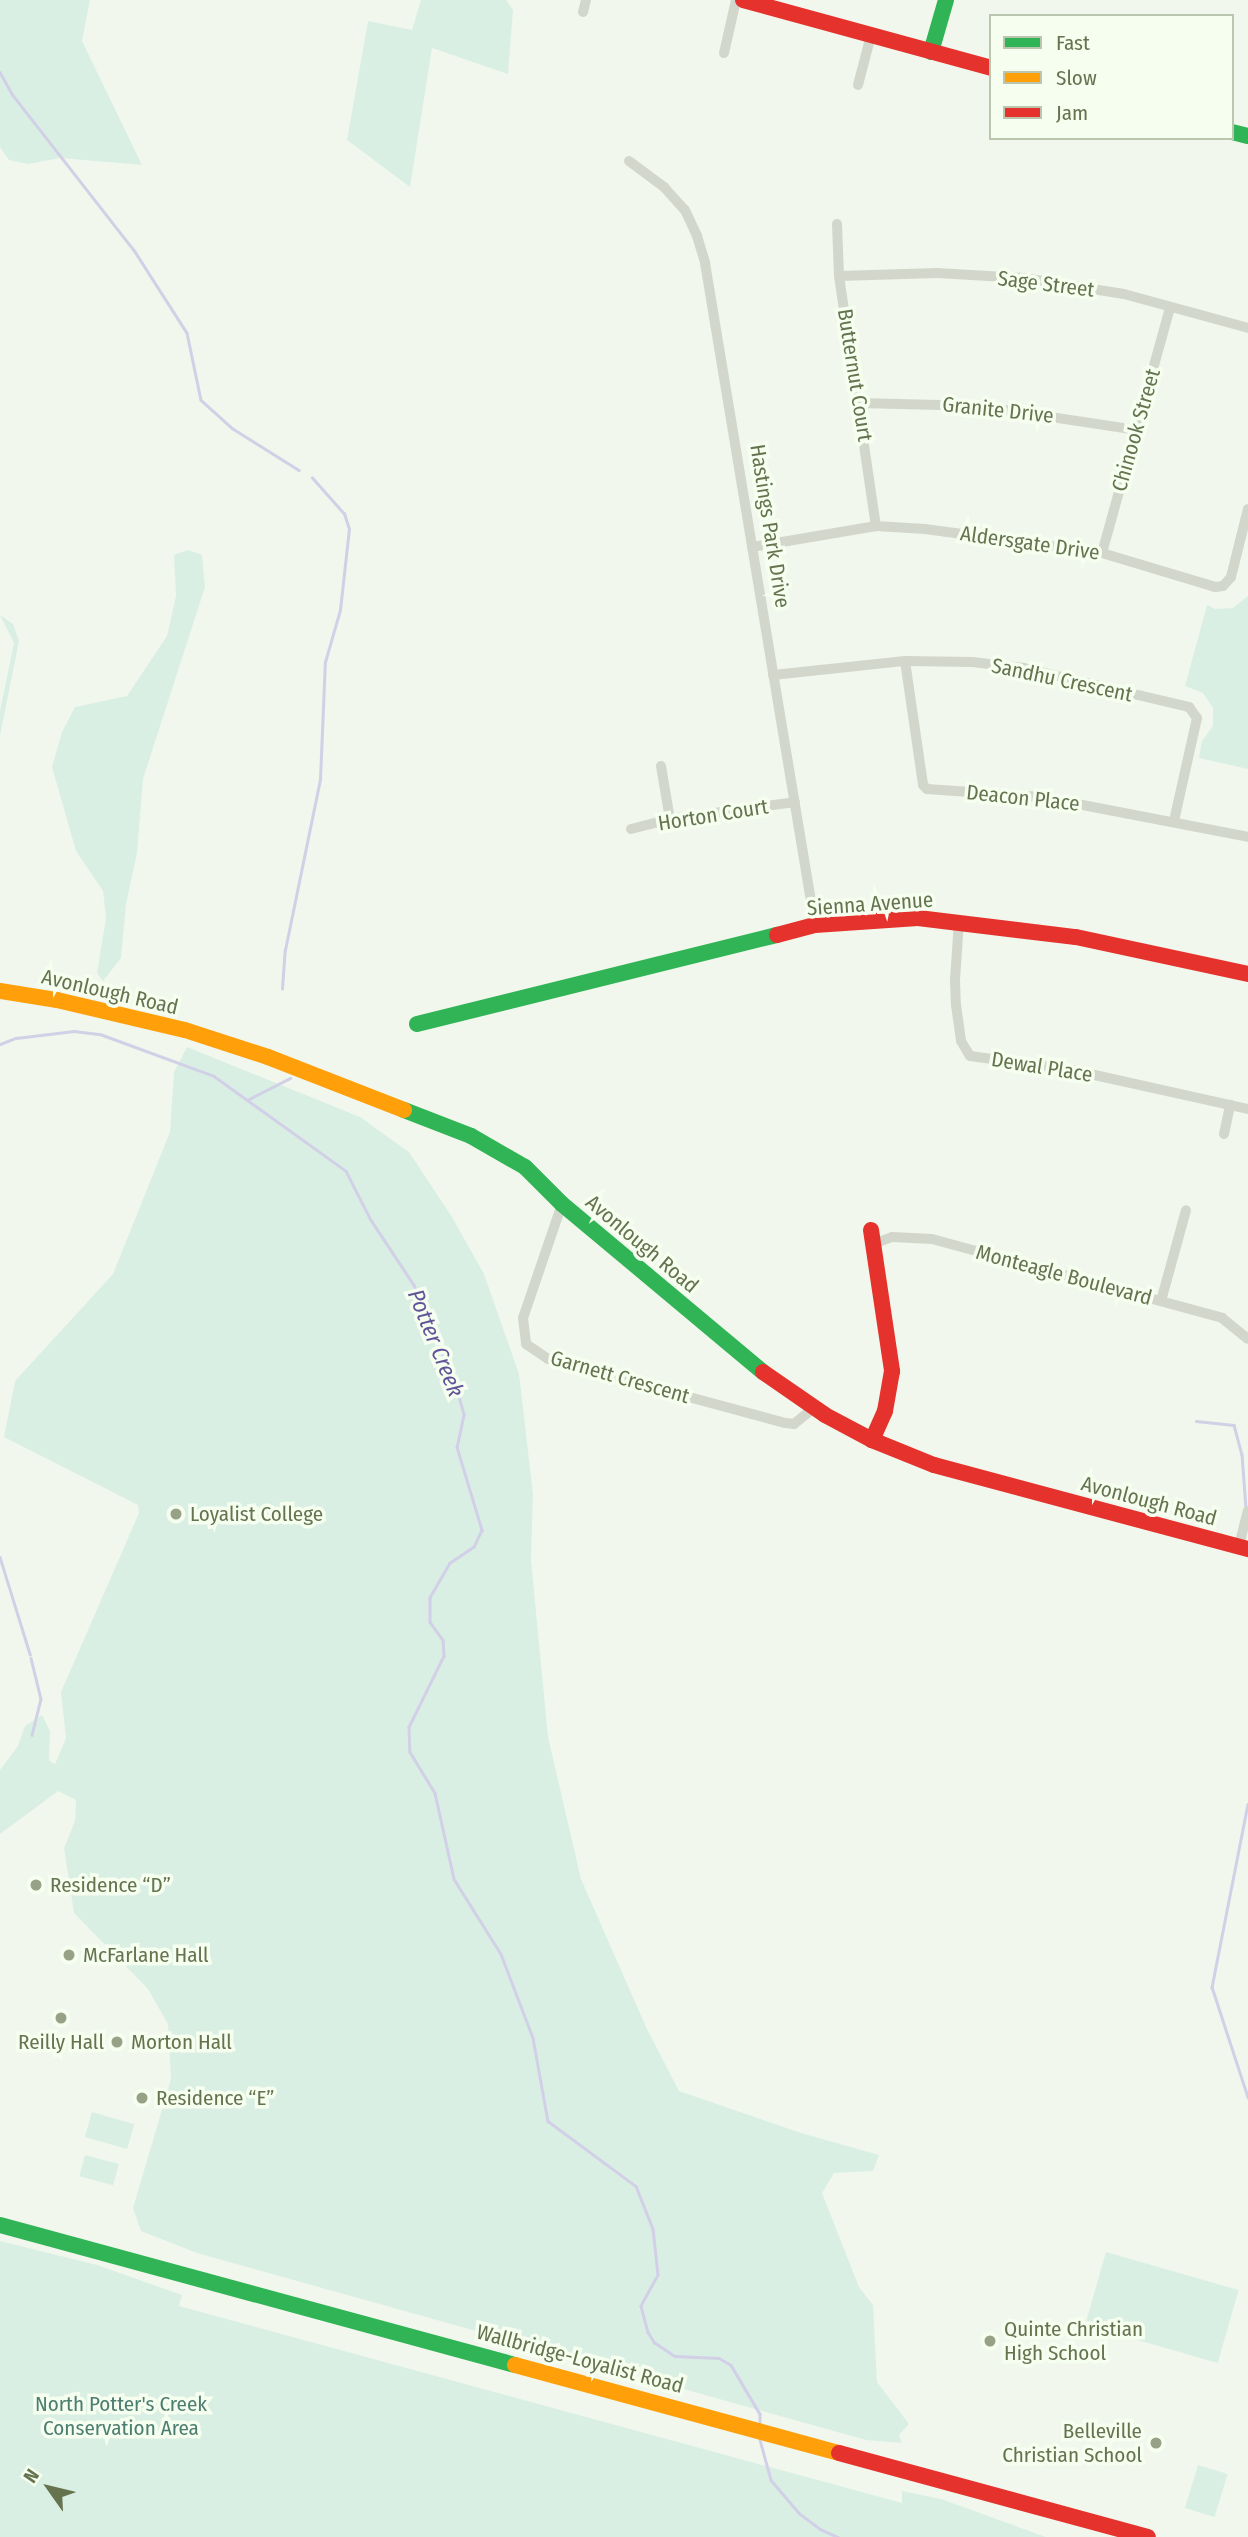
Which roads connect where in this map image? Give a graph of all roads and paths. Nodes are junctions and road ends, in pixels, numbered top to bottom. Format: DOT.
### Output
graph roads {
  1 [pos="586,0"];
  2 [pos="736,0"];
  3 [pos="743,0"];
  4 [pos="946,0"];
  5 [pos="583,12"];
  6 [pos="871,35"];
  7 [pos="724,52"];
  8 [pos="931,52"];
  9 [pos="989,67"];
  10 [pos="859,85"];
  11 [pos="629,161"];
  12 [pos="837,224"];
  13 [pos="839,276"];
  14 [pos="1170,307"];
  15 [pos="1248,328"];
  16 [pos="859,403"];
  17 [pos="1136,430"];
  18 [pos="1248,509"];
  19 [pos="876,526"];
  20 [pos="752,547"];
  21 [pos="1102,552"];
  22 [pos="905,661"];
  23 [pos="774,675"];
  24 [pos="661,766"];
  25 [pos="795,802"];
  26 [pos="670,819"];
  27 [pos="1174,821"];
  28 [pos="631,829"];
  29 [pos="1248,837"];
  30 [pos="959,922"];
  31 [pos="816,926"];
  32 [pos="1248,974"];
  33 [pos="0,991"];
  34 [pos="417,1024"];
  35 [pos="1230,1105"];
  36 [pos="1248,1109"];
  37 [pos="1224,1134"];
  38 [pos="562,1204"];
  39 [pos="1186,1210"];
  40 [pos="872,1237"];
  41 [pos="1161,1301"];
  42 [pos="1248,1339"];
  43 [pos="814,1408"];
  44 [pos="872,1440"];
  45 [pos="1248,1511"];
  46 [pos="1243,1547"];
  47 [pos="0,2225"];
  48 [pos="1148,2537"];
  1 -- 5 [label="street"];
  2 -- 7 [label="street"];
  3 -- 6 [label="street"];
  4 -- 8 [label="street"];
  6 -- 8 [label="street"];
  6 -- 10 [label="street"];
  8 -- 9 [label="street"];
  11 -- 20 [label="street, Hastings Park Drive"];
  12 -- 13 [label="street, Butternut Court"];
  13 -- 14 [label="street, Sage Street"];
  13 -- 16 [label="street, Butternut Court"];
  14 -- 15 [label="street, Sage Street"];
  14 -- 17 [label="street, Chinook Street"];
  16 -- 17 [label="street, Granite Drive"];
  16 -- 19 [label="street, Butternut Court"];
  17 -- 21 [label="street, Chinook Street"];
  18 -- 21 [label="street, Aldersgate Drive"];
  19 -- 20 [label="street, Aldersgate Drive"];
  19 -- 21 [label="street, Aldersgate Drive"];
  20 -- 23 [label="street, Hastings Park Drive"];
  22 -- 23 [label="street, Sandhu Crescent"];
  22 -- 27 [label="street, Deacon Place"];
  22 -- 27 [label="street, Sandhu Crescent"];
  23 -- 25 [label="street, Hastings Park Drive"];
  24 -- 26 [label="street"];
  25 -- 26 [label="street, Horton Court"];
  25 -- 31 [label="street, Hastings Park Drive"];
  26 -- 28 [label="street, Horton Court"];
  27 -- 29 [label="street, Deacon Place"];
  30 -- 31 [label="street, Sienna Avenue"];
  30 -- 32 [label="street, Sienna Avenue"];
  30 -- 35 [label="street, Dewal Place"];
  31 -- 34 [label="street, Sienna Avenue"];
  33 -- 38 [label="street, Avonlough Road"];
  35 -- 36 [label="street, Dewal Place"];
  35 -- 37 [label="street"];
  38 -- 43 [label="street, Avonlough Road"];
  38 -- 43 [label="street, Garnett Crescent"];
  39 -- 41 [label="street"];
  40 -- 41 [label="street, Monteagle Boulevard"];
  40 -- 44 [label="street"];
  41 -- 42 [label="street, Monteagle Boulevard"];
  43 -- 44 [label="street, Avonlough Road"];
  44 -- 46 [label="street, Avonlough Road"];
  45 -- 46 [label="street"];
  47 -- 48 [label="street, Wallbridge-Loyalist Road"];
}
